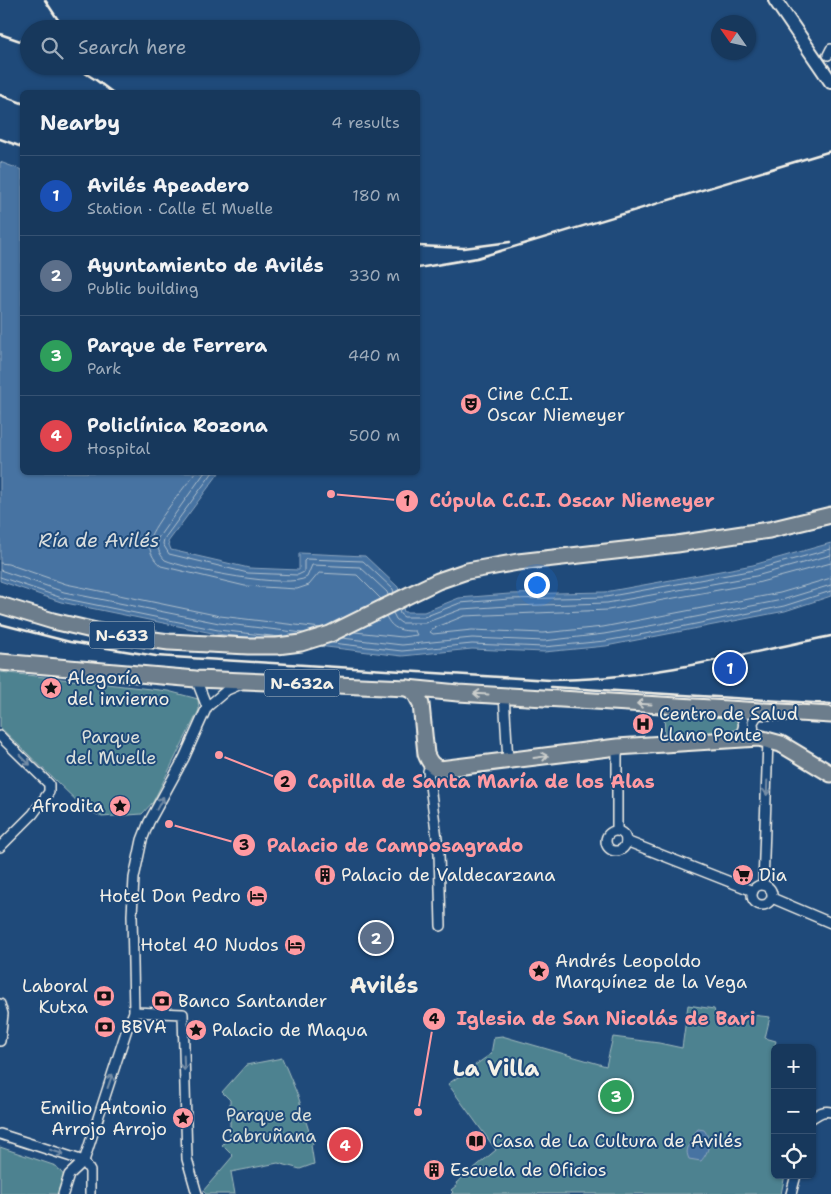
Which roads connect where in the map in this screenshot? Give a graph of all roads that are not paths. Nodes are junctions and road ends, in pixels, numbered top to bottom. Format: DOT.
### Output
graph roads {
  1 [pos="774,0"];
  2 [pos="831,82"];
  3 [pos="831,515"];
  4 [pos="831,523"];
  5 [pos="677,544"];
  6 [pos="0,605"];
  7 [pos="0,662"];
  8 [pos="196,679"];
  9 [pos="251,680"];
  10 [pos="407,688"];
  11 [pos="458,693"];
  12 [pos="504,695"];
  13 [pos="208,707"];
  14 [pos="737,709"];
  15 [pos="760,711"];
  16 [pos="422,714"];
  17 [pos="831,715"];
  18 [pos="0,736"];
  19 [pos="736,739"];
  20 [pos="764,739"];
  21 [pos="617,747"];
  22 [pos="508,761"];
  23 [pos="432,765"];
  24 [pos="831,774"];
  25 [pos="617,830"];
  26 [pos="626,841"];
  27 [pos="0,847"];
  28 [pos="763,885"];
  29 [pos="753,891"];
  30 [pos="772,898"];
  31 [pos="831,923"];
  32 [pos="441,926"];
  33 [pos="0,1005"];
  34 [pos="134,1012"];
  35 [pos="0,1041"];
  36 [pos="831,1112"];
  37 [pos="816,1116"];
  38 [pos="0,1134"];
  39 [pos="84,1160"];
  40 [pos="795,1179"];
  41 [pos="63,1194"];
  42 [pos="90,1194"];
  43 [pos="197,1194"];
  44 [pos="791,1194"];
  1 -- 2 [label="main road"];
  3 -- 5 [label="main road"];
  4 -- 5 [label="main road"];
  5 -- 6 [label="main road, N-633"];
  7 -- 8 [label="main road, N-632a"];
  8 -- 9 [label="main road, N-632a"];
  8 -- 13 [label="street"];
  9 -- 10 [label="main road, N-632a"];
  9 -- 13 [label="street"];
  10 -- 11 [label="main road"];
  10 -- 16 [label="main road"];
  12 -- 11 [label="main road, one-way"];
  11 -- 16 [label="main road"];
  14 -- 12 [label="main road, one-way"];
  12 -- 22 [label="street"];
  34 -- 13 [label="street, one-way"];
  14 -- 15 [label="main road"];
  14 -- 19 [label="street"];
  15 -- 17 [label="main road"];
  15 -- 20 [label="street"];
  16 -- 23 [label="main road"];
  18 -- 27 [label="street, one-way"];
  19 -- 20 [label="main road"];
  19 -- 21 [label="main road"];
  20 -- 24 [label="main road"];
  20 -- 28 [label="street, one-way"];
  22 -- 21 [label="main road, one-way"];
  21 -- 25 [label="street"];
  22 -- 23 [label="main road"];
  23 -- 32 [label="street"];
  25 -- 26 [label="street"];
  25 -- 26 [label="street"];
  26 -- 29 [label="street"];
  28 -- 29 [label="street"];
  28 -- 30 [label="street"];
  29 -- 30 [label="street"];
  30 -- 31 [label="street"];
  33 -- 35 [label="street"];
  39 -- 34 [label="street, one-way"];
  34 -- 43 [label="street, one-way"];
  36 -- 37 [label="street"];
  38 -- 39 [label="street, one-way"];
  39 -- 41 [label="street"];
  39 -- 42 [label="street"];
  40 -- 44 [label="street"];
}
